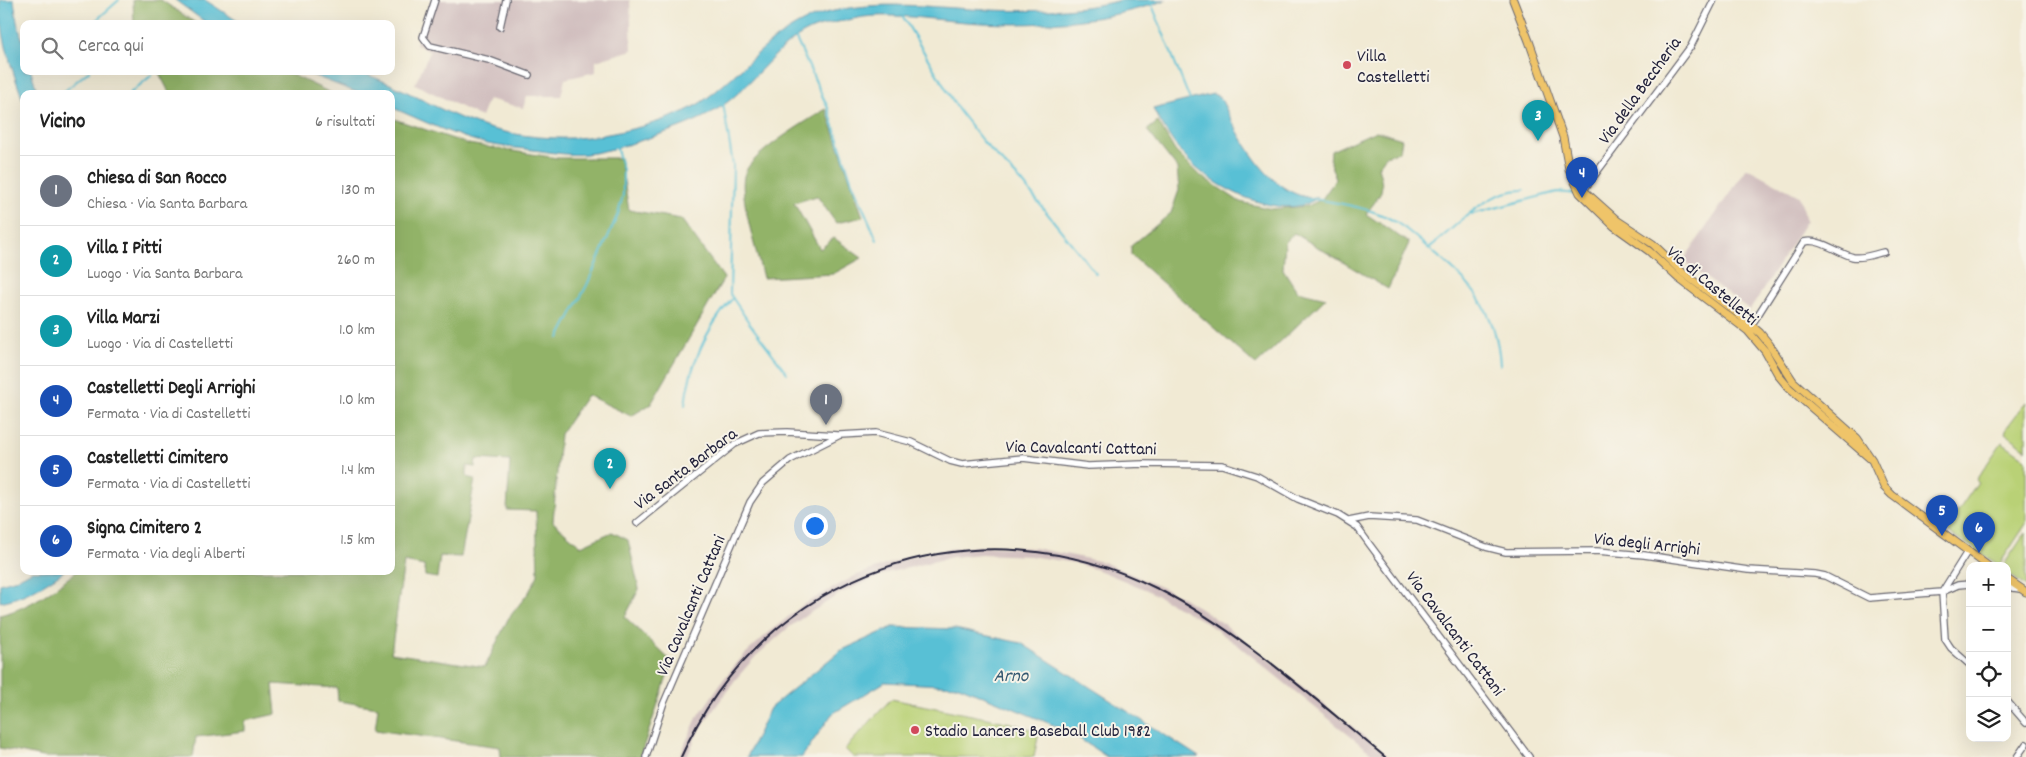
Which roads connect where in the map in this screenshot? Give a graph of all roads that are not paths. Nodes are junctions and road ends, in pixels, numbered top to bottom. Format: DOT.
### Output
graph roads {
  1 [pos="435,0"];
  2 [pos="506,0"];
  3 [pos="1513,0"];
  4 [pos="1714,0"];
  5 [pos="500,27"];
  6 [pos="528,74"];
  7 [pos="1582,192"];
  8 [pos="1884,252"];
  9 [pos="1750,328"];
  10 [pos="840,435"];
  11 [pos="1349,521"];
  12 [pos="637,524"];
  13 [pos="1968,552"];
  14 [pos="1982,562"];
  15 [pos="2011,582"];
  16 [pos="1966,584"];
  17 [pos="2011,588"];
  18 [pos="2025,591"];
  19 [pos="1942,592"];
  20 [pos="1966,661"];
  21 [pos="2011,706"];
  22 [pos="2026,723"];
  23 [pos="2026,744"];
  24 [pos="646,757"];
  25 [pos="1529,757"];
  26 [pos="2016,757"];
  1 -- 6 [label="street"];
  2 -- 5 [label="street"];
  3 -- 7 [label="main road, Via di Castelletti"];
  4 -- 7 [label="street, Via della Beccheria"];
  7 -- 9 [label="main road, Via di Castelletti"];
  8 -- 9 [label="street"];
  9 -- 13 [label="main road, Via di Castelletti"];
  10 -- 11 [label="street, Via Cavalcanti Cattani"];
  10 -- 12 [label="street, Via Santa Barbara"];
  10 -- 24 [label="street, Via Cavalcanti Cattani"];
  11 -- 19 [label="street, Via degli Arrighi"];
  11 -- 25 [label="street, Via Cavalcanti Cattani"];
  13 -- 14 [label="main road, Via di Castelletti"];
  13 -- 19 [label="street"];
  15 -- 18 [label="main road"];
  16 -- 19 [label="street, Via degli Arrighi"];
  17 -- 18 [label="street"];
  19 -- 20 [label="street"];
  21 -- 22 [label="street"];
  23 -- 26 [label="street"];
}
